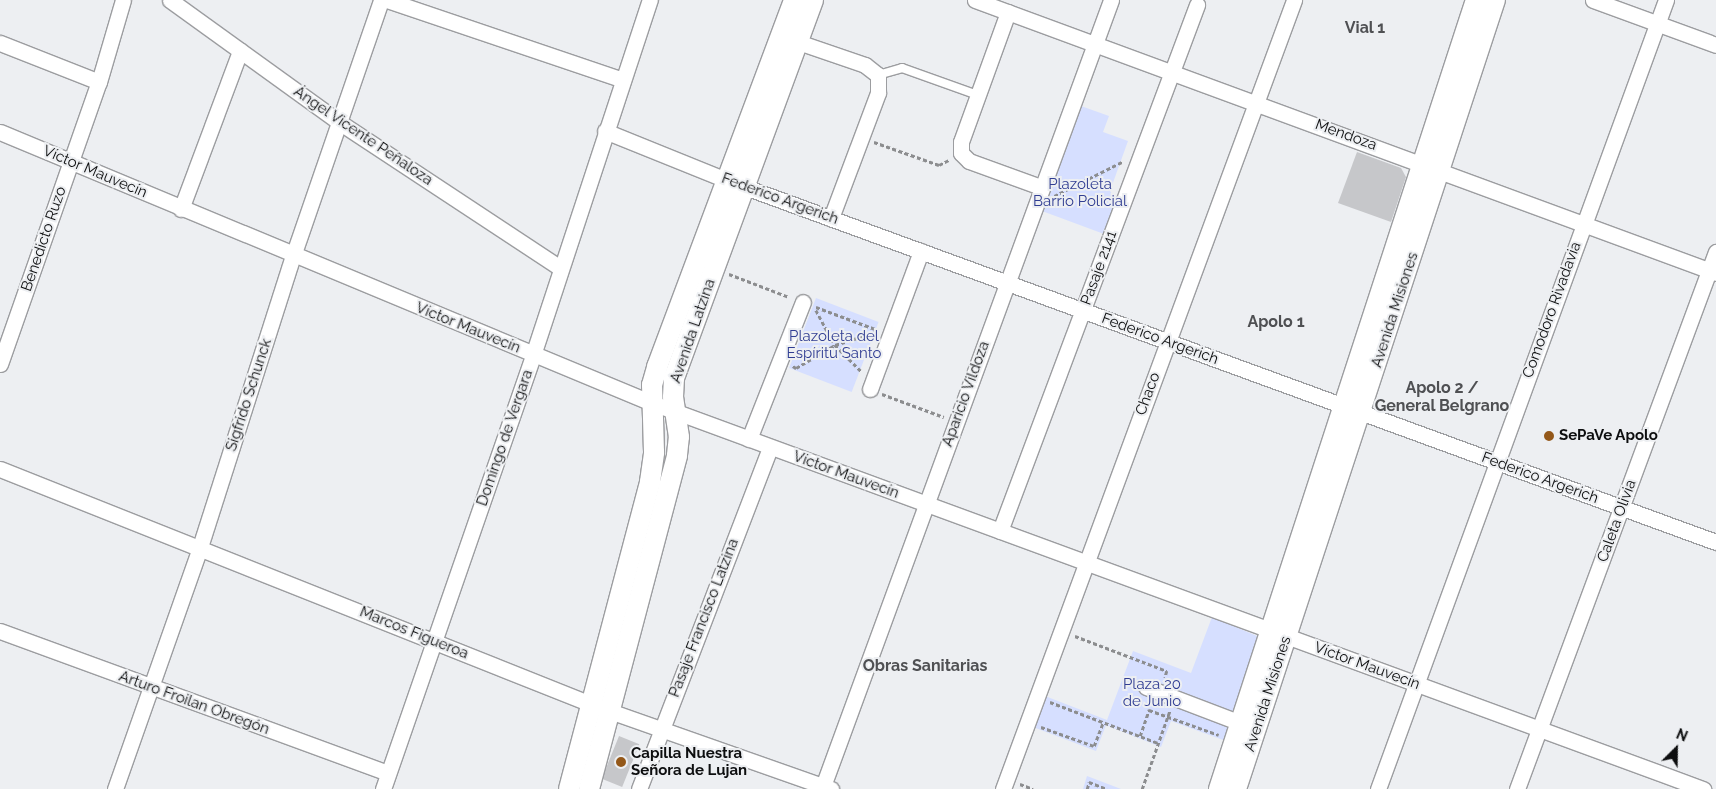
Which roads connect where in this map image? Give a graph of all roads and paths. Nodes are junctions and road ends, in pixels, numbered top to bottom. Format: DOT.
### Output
graph roads {
  1 [pos="123,0"];
  2 [pos="170,0"];
  3 [pos="381,0"];
  4 [pos="387,0"];
  5 [pos="650,0"];
  6 [pos="794,0"];
  7 [pos="813,0"];
  8 [pos="974,0"];
  9 [pos="1111,0"];
  10 [pos="1294,0"];
  11 [pos="1476,0"];
  12 [pos="1495,0"];
  13 [pos="1593,0"];
  14 [pos="1666,0"];
  15 [pos="1197,5"];
  16 [pos="1008,12"];
  17 [pos="1658,23"];
  18 [pos="798,42"];
  19 [pos="0,43"];
  20 [pos="1095,44"];
  21 [pos="1716,45"];
  22 [pos="240,52"];
  23 [pos="1172,72"];
  24 [pos="878,75"];
  25 [pos="623,80"];
  26 [pos="99,82"];
  27 [pos="978,95"];
  28 [pos="1257,103"];
  29 [pos="339,122"];
  30 [pos="605,131"];
  31 [pos="0,132"];
  32 [pos="861,138"];
  33 [pos="1142,152"];
  34 [pos="961,153"];
  35 [pos="72,161"];
  36 [pos="1433,167"];
  37 [pos="735,183"];
  38 [pos="1041,187"];
  39 [pos="1034,206"];
  40 [pos="182,209"];
  41 [pos="831,218"];
  42 [pos="1584,224"];
  43 [pos="921,251"];
  44 [pos="1716,252"];
  45 [pos="293,256"];
  46 [pos="559,267"];
  47 [pos="714,268"];
  48 [pos="1713,272"];
  49 [pos="1007,282"];
  50 [pos="808,304"];
  51 [pos="1083,310"];
  52 [pos="886,329"];
  53 [pos="1168,341"];
  54 [pos="835,345"];
  55 [pos="533,355"];
  56 [pos="780,361"];
  57 [pos="0,364"];
  58 [pos="870,389"];
  59 [pos="652,403"];
  60 [pos="1352,410"];
  61 [pos="676,412"];
  62 [pos="955,422"];
  63 [pos="749,439"];
  64 [pos="770,447"];
  65 [pos="1496,462"];
  66 [pos="0,469"];
  67 [pos="926,504"];
  68 [pos="1622,508"];
  69 [pos="1000,531"];
  70 [pos="1716,542"];
  71 [pos="200,547"];
  72 [pos="1087,563"];
  73 [pos="1062,631"];
  74 [pos="0,632"];
  75 [pos="1278,634"];
  76 [pos="435,642"];
  77 [pos="1417,684"];
  78 [pos="149,687"];
  79 [pos="1153,690"];
  80 [pos="1037,696"];
  81 [pos="1174,698"];
  82 [pos="601,707"];
  83 [pos="1167,716"];
  84 [pos="1028,722"];
  85 [pos="1103,722"];
  86 [pos="662,729"];
  87 [pos="1539,729"];
  88 [pos="1238,732"];
  89 [pos="1140,736"];
  90 [pos="1158,743"];
  91 [pos="388,773"];
  92 [pos="825,788"];
  93 [pos="115,789"];
  94 [pos="383,789"];
  95 [pos="569,789"];
  96 [pos="589,789"];
  97 [pos="640,789"];
  98 [pos="1003,789"];
  99 [pos="1086,789"];
  100 [pos="1107,789"];
  101 [pos="1142,789"];
  102 [pos="1219,789"];
  103 [pos="1236,789"];
  104 [pos="1378,789"];
  105 [pos="1517,789"];
  106 [pos="1703,789"];
  1 -- 26 [label="street, Benedicto Ruzo"];
  2 -- 22 [label="street, Ángel Vicente Peñaloza"];
  3 -- 29 [label="street, Sigfrido Schunck"];
  4 -- 25 [label="street"];
  5 -- 25 [label="street, Domingo de Vergara"];
  6 -- 37 [label="street, Avenida Latzina"];
  7 -- 18 [label="street, Avenida Latzina"];
  8 -- 16 [label="street, Mendoza"];
  9 -- 20 [label="street, Aparicio Vildoza"];
  10 -- 28 [label="street, Chaco"];
  11 -- 36 [label="street, Avenida Misiones"];
  12 -- 36 [label="street, Avenida Misiones"];
  13 -- 17 [label="street"];
  14 -- 17 [label="street, Comodoro Rivadavia"];
  15 -- 23 [label="street, Pasaje 2141"];
  16 -- 20 [label="street, Mendoza"];
  16 -- 27 [label="street"];
  17 -- 21 [label="street"];
  17 -- 42 [label="street, Comodoro Rivadavia"];
  18 -- 24 [label="street"];
  18 -- 37 [label="street, Avenida Latzina"];
  19 -- 26 [label="street"];
  20 -- 23 [label="street, Mendoza"];
  20 -- 38 [label="street, Aparicio Vildoza"];
  22 -- 29 [label="street, Ángel Vicente Peñaloza"];
  22 -- 40 [label="street"];
  23 -- 28 [label="street, Mendoza"];
  23 -- 33 [label="street, Pasaje 2141"];
  24 -- 27 [label="lane"];
  24 -- 32 [label="street"];
  25 -- 30 [label="street, Domingo de Vergara"];
  26 -- 35 [label="street, Benedicto Ruzo"];
  27 -- 34 [label="street"];
  28 -- 36 [label="street, Mendoza"];
  28 -- 53 [label="street, Chaco"];
  29 -- 45 [label="street, Sigfrido Schunck"];
  29 -- 46 [label="street, Ángel Vicente Peñaloza"];
  30 -- 37 [label="street, Federico Argerich"];
  30 -- 46 [label="street, Domingo de Vergara"];
  31 -- 35 [label="street, Víctor Mauvecín"];
  32 -- 34 [label="path"];
  32 -- 41 [label="street"];
  33 -- 39 [label="path"];
  33 -- 51 [label="street, Pasaje 2141"];
  34 -- 38 [label="street"];
  35 -- 40 [label="street, Víctor Mauvecín"];
  35 -- 57 [label="street, Benedicto Ruzo"];
  36 -- 42 [label="street, Mendoza"];
  36 -- 60 [label="street, Avenida Misiones"];
  37 -- 41 [label="street, Federico Argerich"];
  37 -- 47 [label="street, Avenida Latzina"];
  37 -- 59 [label="street, Avenida Latzina"];
  38 -- 39 [label="street, Aparicio Vildoza"];
  39 -- 49 [label="street, Aparicio Vildoza"];
  40 -- 45 [label="street, Víctor Mauvecín"];
  41 -- 43 [label="street, Federico Argerich"];
  42 -- 48 [label="street, Mendoza"];
  42 -- 65 [label="street, Comodoro Rivadavia"];
  43 -- 49 [label="street, Federico Argerich"];
  43 -- 52 [label="street"];
  44 -- 48 [label="street, Caleta Olivia"];
  45 -- 55 [label="street, Víctor Mauvecín"];
  45 -- 71 [label="street, Sigfrido Schunck"];
  46 -- 55 [label="street, Domingo de Vergara"];
  47 -- 50 [label="path"];
  47 -- 61 [label="street, Avenida Latzina"];
  48 -- 68 [label="street, Caleta Olivia"];
  49 -- 51 [label="street, Federico Argerich"];
  49 -- 62 [label="street, Aparicio Vildoza"];
  50 -- 52 [label="path"];
  50 -- 54 [label="path"];
  50 -- 56 [label="street"];
  51 -- 53 [label="street, Federico Argerich"];
  51 -- 69 [label="street, Pasaje 2141"];
  52 -- 54 [label="path"];
  52 -- 58 [label="street"];
  53 -- 60 [label="street, Federico Argerich"];
  53 -- 72 [label="street, Chaco"];
  54 -- 56 [label="path"];
  54 -- 58 [label="path"];
  55 -- 59 [label="street, Víctor Mauvecín"];
  55 -- 76 [label="street, Domingo de Vergara"];
  56 -- 63 [label="street"];
  58 -- 62 [label="path"];
  59 -- 61 [label="street, Víctor Mauvecín"];
  59 -- 82 [label="street, Avenida Latzina"];
  60 -- 65 [label="street, Federico Argerich"];
  60 -- 75 [label="street, Avenida Misiones"];
  61 -- 63 [label="street, Víctor Mauvecín"];
  61 -- 82 [label="street, Avenida Latzina"];
  62 -- 67 [label="street, Aparicio Vildoza"];
  63 -- 64 [label="street, Víctor Mauvecín"];
  64 -- 67 [label="street, Víctor Mauvecín"];
  64 -- 86 [label="street, Pasaje Francisco Latzina"];
  65 -- 68 [label="street, Federico Argerich"];
  65 -- 77 [label="street, Comodoro Rivadavia"];
  66 -- 71 [label="street, Marcos Figueroa"];
  67 -- 69 [label="street, Víctor Mauvecín"];
  67 -- 92 [label="street, Aparicio Vildoza"];
  68 -- 70 [label="street, Federico Argerich"];
  68 -- 87 [label="street, Caleta Olivia"];
  69 -- 72 [label="street, Víctor Mauvecín"];
  71 -- 76 [label="street, Marcos Figueroa"];
  71 -- 78 [label="street, Sigfrido Schunck"];
  72 -- 73 [label="street, Chaco"];
  72 -- 75 [label="street, Víctor Mauvecín"];
  73 -- 79 [label="path"];
  73 -- 80 [label="street, Chaco"];
  74 -- 78 [label="street, Arturo Froilan Obregón"];
  75 -- 77 [label="street, Víctor Mauvecín"];
  75 -- 88 [label="street, Avenida Misiones"];
  75 -- 103 [label="street, Avenida Misiones"];
  76 -- 82 [label="street, Marcos Figueroa"];
  76 -- 91 [label="street, Domingo de Vergara"];
  77 -- 87 [label="street, Víctor Mauvecín"];
  77 -- 104 [label="street, Comodoro Rivadavia"];
  78 -- 91 [label="street, Arturo Froilan Obregón"];
  78 -- 93 [label="street, Sigfrido Schunck"];
  79 -- 81 [label="street"];
  80 -- 84 [label="street, Chaco"];
  80 -- 85 [label="path"];
  81 -- 83 [label="path"];
  81 -- 88 [label="street"];
  82 -- 86 [label="street, Marcos Figueroa"];
  82 -- 95 [label="street, Avenida Latzina"];
  82 -- 96 [label="street, Avenida Latzina"];
  83 -- 88 [label="path"];
  83 -- 89 [label="path"];
  83 -- 90 [label="path"];
  84 -- 85 [label="path"];
  84 -- 98 [label="street, Chaco"];
  85 -- 89 [label="path"];
  86 -- 92 [label="street, Marcos Figueroa"];
  86 -- 97 [label="street, Pasaje Francisco Latzina"];
  87 -- 105 [label="street, Caleta Olivia"];
  87 -- 106 [label="street, Víctor Mauvecín"];
  88 -- 102 [label="street, Avenida Misiones"];
  89 -- 90 [label="path"];
  90 -- 101 [label="path"];
  91 -- 94 [label="street, Domingo de Vergara"];
  99 -- 100 [label="path"];
}
